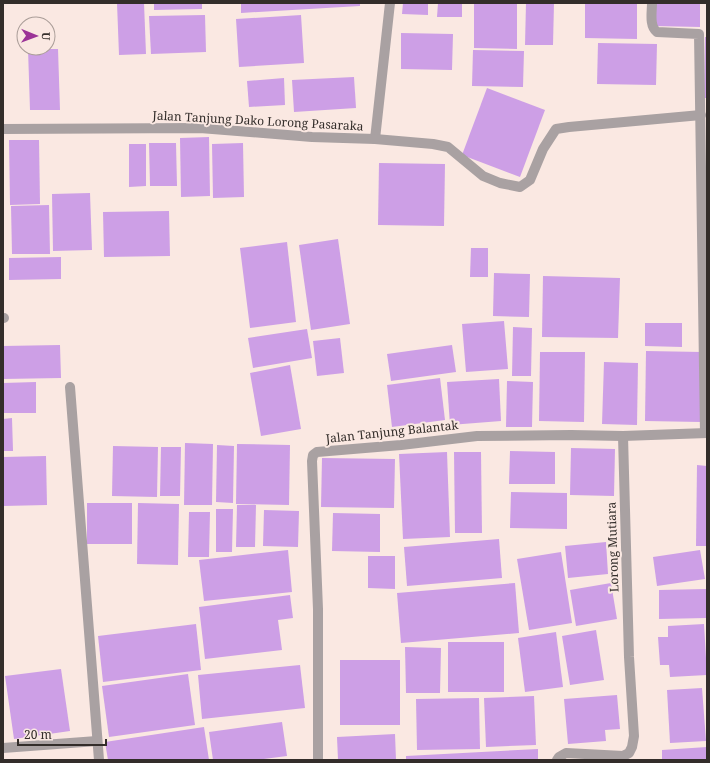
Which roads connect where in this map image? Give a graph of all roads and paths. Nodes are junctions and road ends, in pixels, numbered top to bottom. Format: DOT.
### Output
graph roads {
  1 [pos="390,3"];
  2 [pos="652,3"];
  3 [pos="703,34"];
  4 [pos="701,115"];
  5 [pos="3,129"];
  6 [pos="375,139"];
  7 [pos="70,387"];
  8 [pos="706,433"];
  9 [pos="623,436"];
  10 [pos="97,741"];
  11 [pos="3,748"];
  12 [pos="98,760"];
  13 [pos="318,760"];
  14 [pos="557,760"];
  1 -- 6 [label="street, Jalan Tanjung Dako Lorong Pasaraka"];
  2 -- 3 [label="street"];
  3 -- 4 [label="street"];
  4 -- 6 [label="street"];
  4 -- 8 [label="street"];
  5 -- 6 [label="street, Jalan Tanjung Dako Lorong Pasaraka"];
  7 -- 10 [label="street"];
  8 -- 9 [label="street, Jalan Tanjung Balantak"];
  9 -- 13 [label="street, Jalan Tanjung Balantak"];
  9 -- 14 [label="street, Lorong Mutiara"];
  10 -- 11 [label="street"];
  10 -- 12 [label="street"];
}
